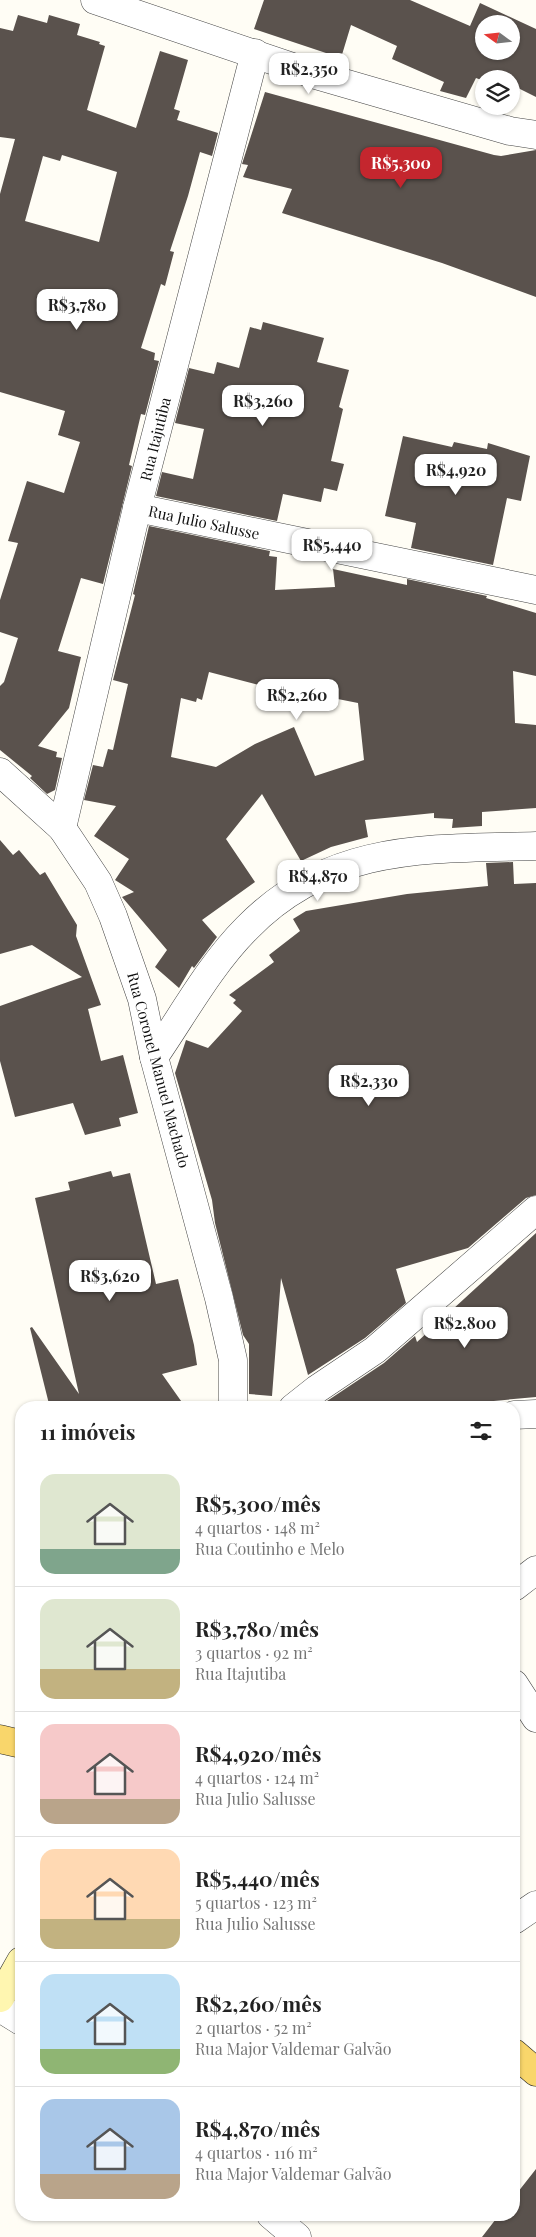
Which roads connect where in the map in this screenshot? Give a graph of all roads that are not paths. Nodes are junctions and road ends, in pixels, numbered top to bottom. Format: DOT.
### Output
graph roads {
  1 [pos="95,0"];
  2 [pos="255,53"];
  3 [pos="536,135"];
  4 [pos="137,508"];
  5 [pos="536,590"];
  6 [pos="0,772"];
  7 [pos="62,828"];
  8 [pos="536,846"];
  9 [pos="154,1058"];
  10 [pos="536,1210"];
  11 [pos="233,1401"];
  12 [pos="301,1401"];
  13 [pos="536,1414"];
  14 [pos="520,1415"];
  15 [pos="536,1570"];
  16 [pos="520,1582"];
  17 [pos="520,1693"];
  18 [pos="536,1718"];
  19 [pos="536,1905"];
  20 [pos="520,1916"];
  21 [pos="15,1972"];
  22 [pos="0,1998"];
  23 [pos="0,2008"];
  24 [pos="15,2017"];
  25 [pos="520,2058"];
  26 [pos="536,2072"];
  27 [pos="278,2221"];
  28 [pos="297,2237"];
  1 -- 2 [label="street"];
  2 -- 3 [label="street"];
  2 -- 4 [label="street, Rua Itajutiba"];
  4 -- 5 [label="street, Rua Julio Salusse"];
  4 -- 7 [label="street, Rua Itajutiba"];
  6 -- 7 [label="street, Rua Coronel Manuel Machado"];
  7 -- 9 [label="street, Rua Coronel Manuel Machado"];
  8 -- 9 [label="street"];
  9 -- 11 [label="street, Rua Coronel Manuel Machado"];
  10 -- 12 [label="street"];
  13 -- 14 [label="street"];
  15 -- 16 [label="street"];
  17 -- 18 [label="street"];
  19 -- 20 [label="street"];
  21 -- 22 [label="street"];
  23 -- 24 [label="street"];
  25 -- 26 [label="main road"];
  27 -- 28 [label="street"];
}
